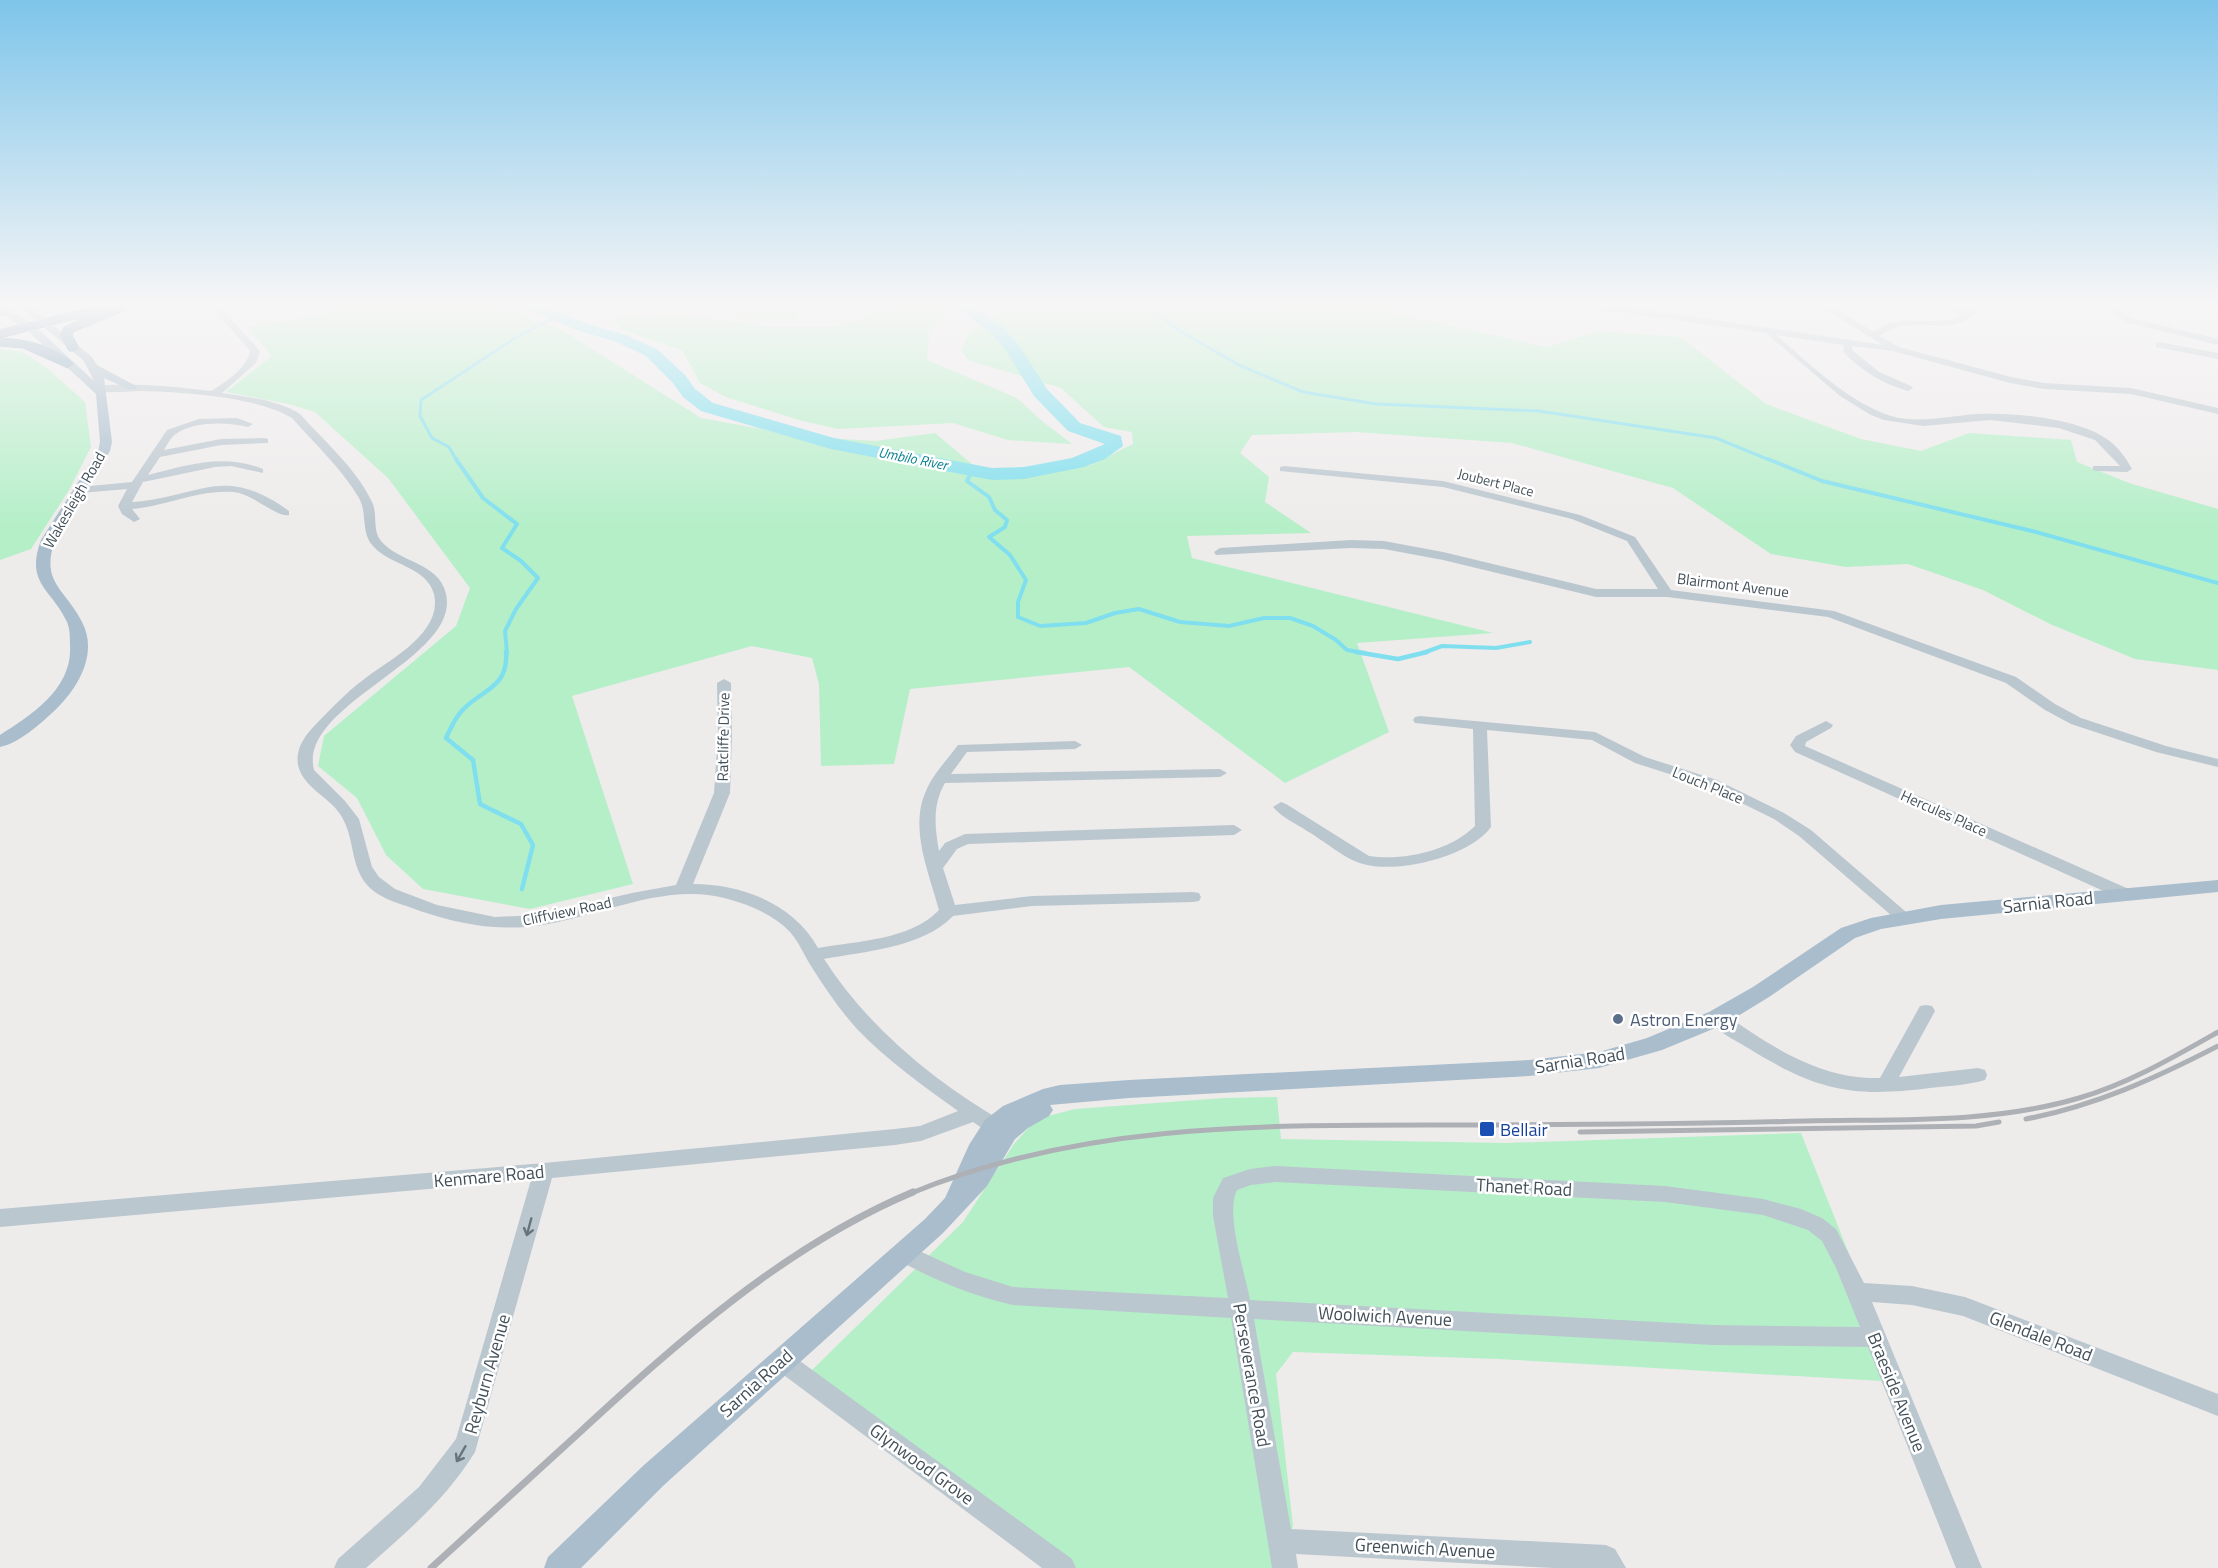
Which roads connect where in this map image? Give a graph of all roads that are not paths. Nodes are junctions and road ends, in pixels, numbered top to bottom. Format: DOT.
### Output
graph roads {
  1 [pos="88,379"];
  2 [pos="100,379"];
  3 [pos="119,379"];
  4 [pos="233,379"];
  5 [pos="1828,379"];
  6 [pos="1884,379"];
  7 [pos="2009,379"];
  8 [pos="136,387"];
  9 [pos="1908,388"];
  10 [pos="100,393"];
  11 [pos="211,395"];
  12 [pos="2216,408"];
  13 [pos="248,424"];
  14 [pos="264,441"];
  15 [pos="154,455"];
  16 [pos="2097,468"];
  17 [pos="1284,469"];
  18 [pos="259,471"];
  19 [pos="138,482"];
  20 [pos="80,490"];
  21 [pos="124,506"];
  22 [pos="285,513"];
  23 [pos="134,519"];
  24 [pos="1220,552"];
  25 [pos="1666,593"];
  26 [pos="724,683"];
  27 [pos="1420,720"];
  28 [pos="1826,725"];
  29 [pos="1480,726"];
  30 [pos="0,742"];
  31 [pos="1075,745"];
  32 [pos="2218,763"];
  33 [pos="1220,773"];
  34 [pos="941,779"];
  35 [pos="1281,807"];
  36 [pos="1234,830"];
  37 [pos="936,867"];
  38 [pos="2218,886"];
  39 [pos="682,890"];
  40 [pos="2125,894"];
  41 [pos="1194,897"];
  42 [pos="948,911"];
  43 [pos="1905,918"];
  44 [pos="814,955"];
  45 [pos="1926,1011"];
  46 [pos="1717,1018"];
  47 [pos="1978,1075"];
  48 [pos="1886,1084"];
  49 [pos="992,1124"];
  50 [pos="544,1171"];
  51 [pos="1230,1184"];
  52 [pos="0,1218"];
  53 [pos="1815,1224"];
  54 [pos="904,1253"];
  55 [pos="1858,1292"];
  56 [pos="1240,1310"];
  57 [pos="1874,1336"];
  58 [pos="781,1360"];
  59 [pos="2218,1405"];
  60 [pos="1280,1540"];
  61 [pos="1609,1563"];
  62 [pos="347,1568"];
  63 [pos="559,1568"];
  64 [pos="1063,1568"];
  65 [pos="1285,1568"];
  66 [pos="1969,1568"];
  1 -- 10 [label="main road"];
  2 -- 10 [label="main road, Wakesleigh Road"];
  3 -- 8 [label="main road"];
  4 -- 11 [label="street"];
  5 -- 16 [label="street"];
  6 -- 9 [label="street"];
  7 -- 12 [label="street"];
  8 -- 10 [label="main road"];
  8 -- 11 [label="street, Cliffview Road"];
  10 -- 20 [label="main road, Wakesleigh Road"];
  11 -- 39 [label="street, Cliffview Road"];
  13 -- 15 [label="street"];
  14 -- 15 [label="street"];
  15 -- 19 [label="street"];
  17 -- 25 [label="street, Joubert Place"];
  18 -- 19 [label="street"];
  19 -- 20 [label="street"];
  19 -- 21 [label="street"];
  20 -- 30 [label="main road, Wakesleigh Road"];
  21 -- 22 [label="street"];
  21 -- 23 [label="street"];
  24 -- 25 [label="street, Blairmont Avenue"];
  25 -- 32 [label="street, Blairmont Avenue"];
  26 -- 39 [label="street, Ratcliffe Drive"];
  27 -- 29 [label="street, Louch Place"];
  28 -- 40 [label="street, Hercules Place"];
  29 -- 35 [label="street"];
  29 -- 43 [label="street, Louch Place"];
  31 -- 34 [label="street"];
  33 -- 34 [label="street"];
  34 -- 37 [label="street"];
  36 -- 37 [label="street"];
  37 -- 42 [label="street"];
  38 -- 40 [label="main road, Sarnia Road"];
  39 -- 44 [label="street, Cliffview Road"];
  40 -- 43 [label="main road, Sarnia Road"];
  41 -- 42 [label="street"];
  42 -- 44 [label="street"];
  43 -- 46 [label="main road, Sarnia Road"];
  44 -- 49 [label="street, Cliffview Road"];
  45 -- 48 [label="street"];
  46 -- 48 [label="street"];
  46 -- 49 [label="main road, Sarnia Road"];
  47 -- 48 [label="street"];
  49 -- 50 [label="street, Kenmare Road"];
  49 -- 54 [label="main road, Sarnia Road"];
  50 -- 52 [label="street, Kenmare Road"];
  50 -- 62 [label="street, Reyburn Avenue, one-way"];
  51 -- 53 [label="street, Thanet Road"];
  51 -- 56 [label="street, Perseverance Road"];
  53 -- 55 [label="street, Braeside Avenue"];
  54 -- 56 [label="street, Woolwich Avenue"];
  54 -- 58 [label="main road, Sarnia Road"];
  55 -- 57 [label="street, Braeside Avenue"];
  55 -- 59 [label="street, Glendale Road"];
  56 -- 57 [label="street, Woolwich Avenue"];
  56 -- 60 [label="street, Perseverance Road"];
  57 -- 66 [label="street, Braeside Avenue"];
  58 -- 63 [label="main road, Sarnia Road"];
  58 -- 64 [label="street, Glynwood Grove"];
  60 -- 61 [label="street, Greenwich Avenue"];
  60 -- 65 [label="street, Perseverance Road"];
}
